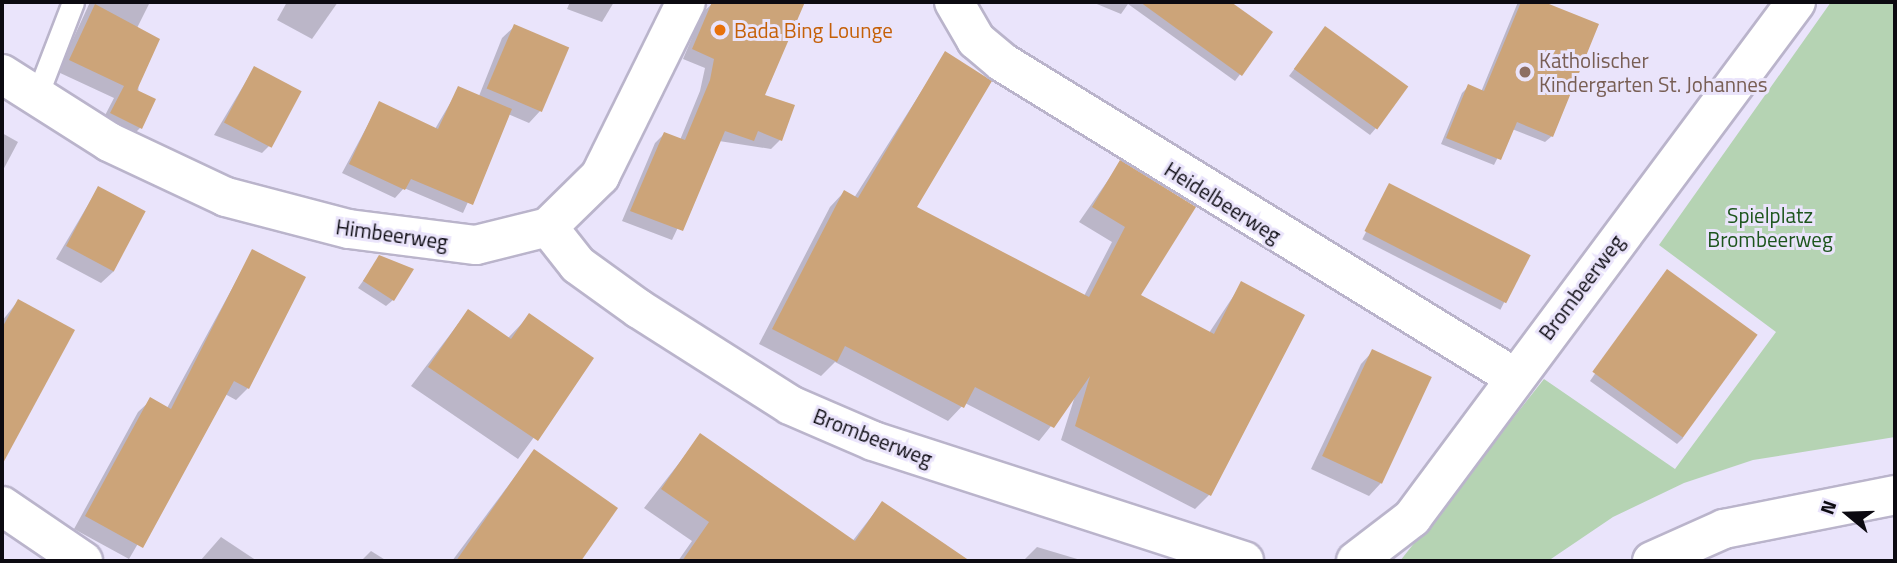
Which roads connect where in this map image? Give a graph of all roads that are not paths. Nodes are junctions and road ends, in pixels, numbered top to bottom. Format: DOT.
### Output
graph roads {
  1 [pos="73,2"];
  2 [pos="686,2"];
  3 [pos="954,2"];
  4 [pos="1796,2"];
  5 [pos="2,74"];
  6 [pos="36,98"];
  7 [pos="548,227"];
  8 [pos="1514,377"];
  9 [pos="1895,495"];
  10 [pos="2,506"];
  11 [pos="83,561"];
  12 [pos="1244,561"];
  13 [pos="1356,561"];
  14 [pos="1652,561"];
  1 -- 6 [label="lane"];
  2 -- 7 [label="street"];
  3 -- 8 [label="street, Heidelbeerweg"];
  4 -- 8 [label="street, Brombeerweg"];
  5 -- 6 [label="street, Himbeerweg"];
  6 -- 7 [label="street, Himbeerweg"];
  7 -- 12 [label="street, Brombeerweg"];
  8 -- 13 [label="street, Brombeerweg"];
  9 -- 14 [label="street"];
  10 -- 11 [label="street"];
}
